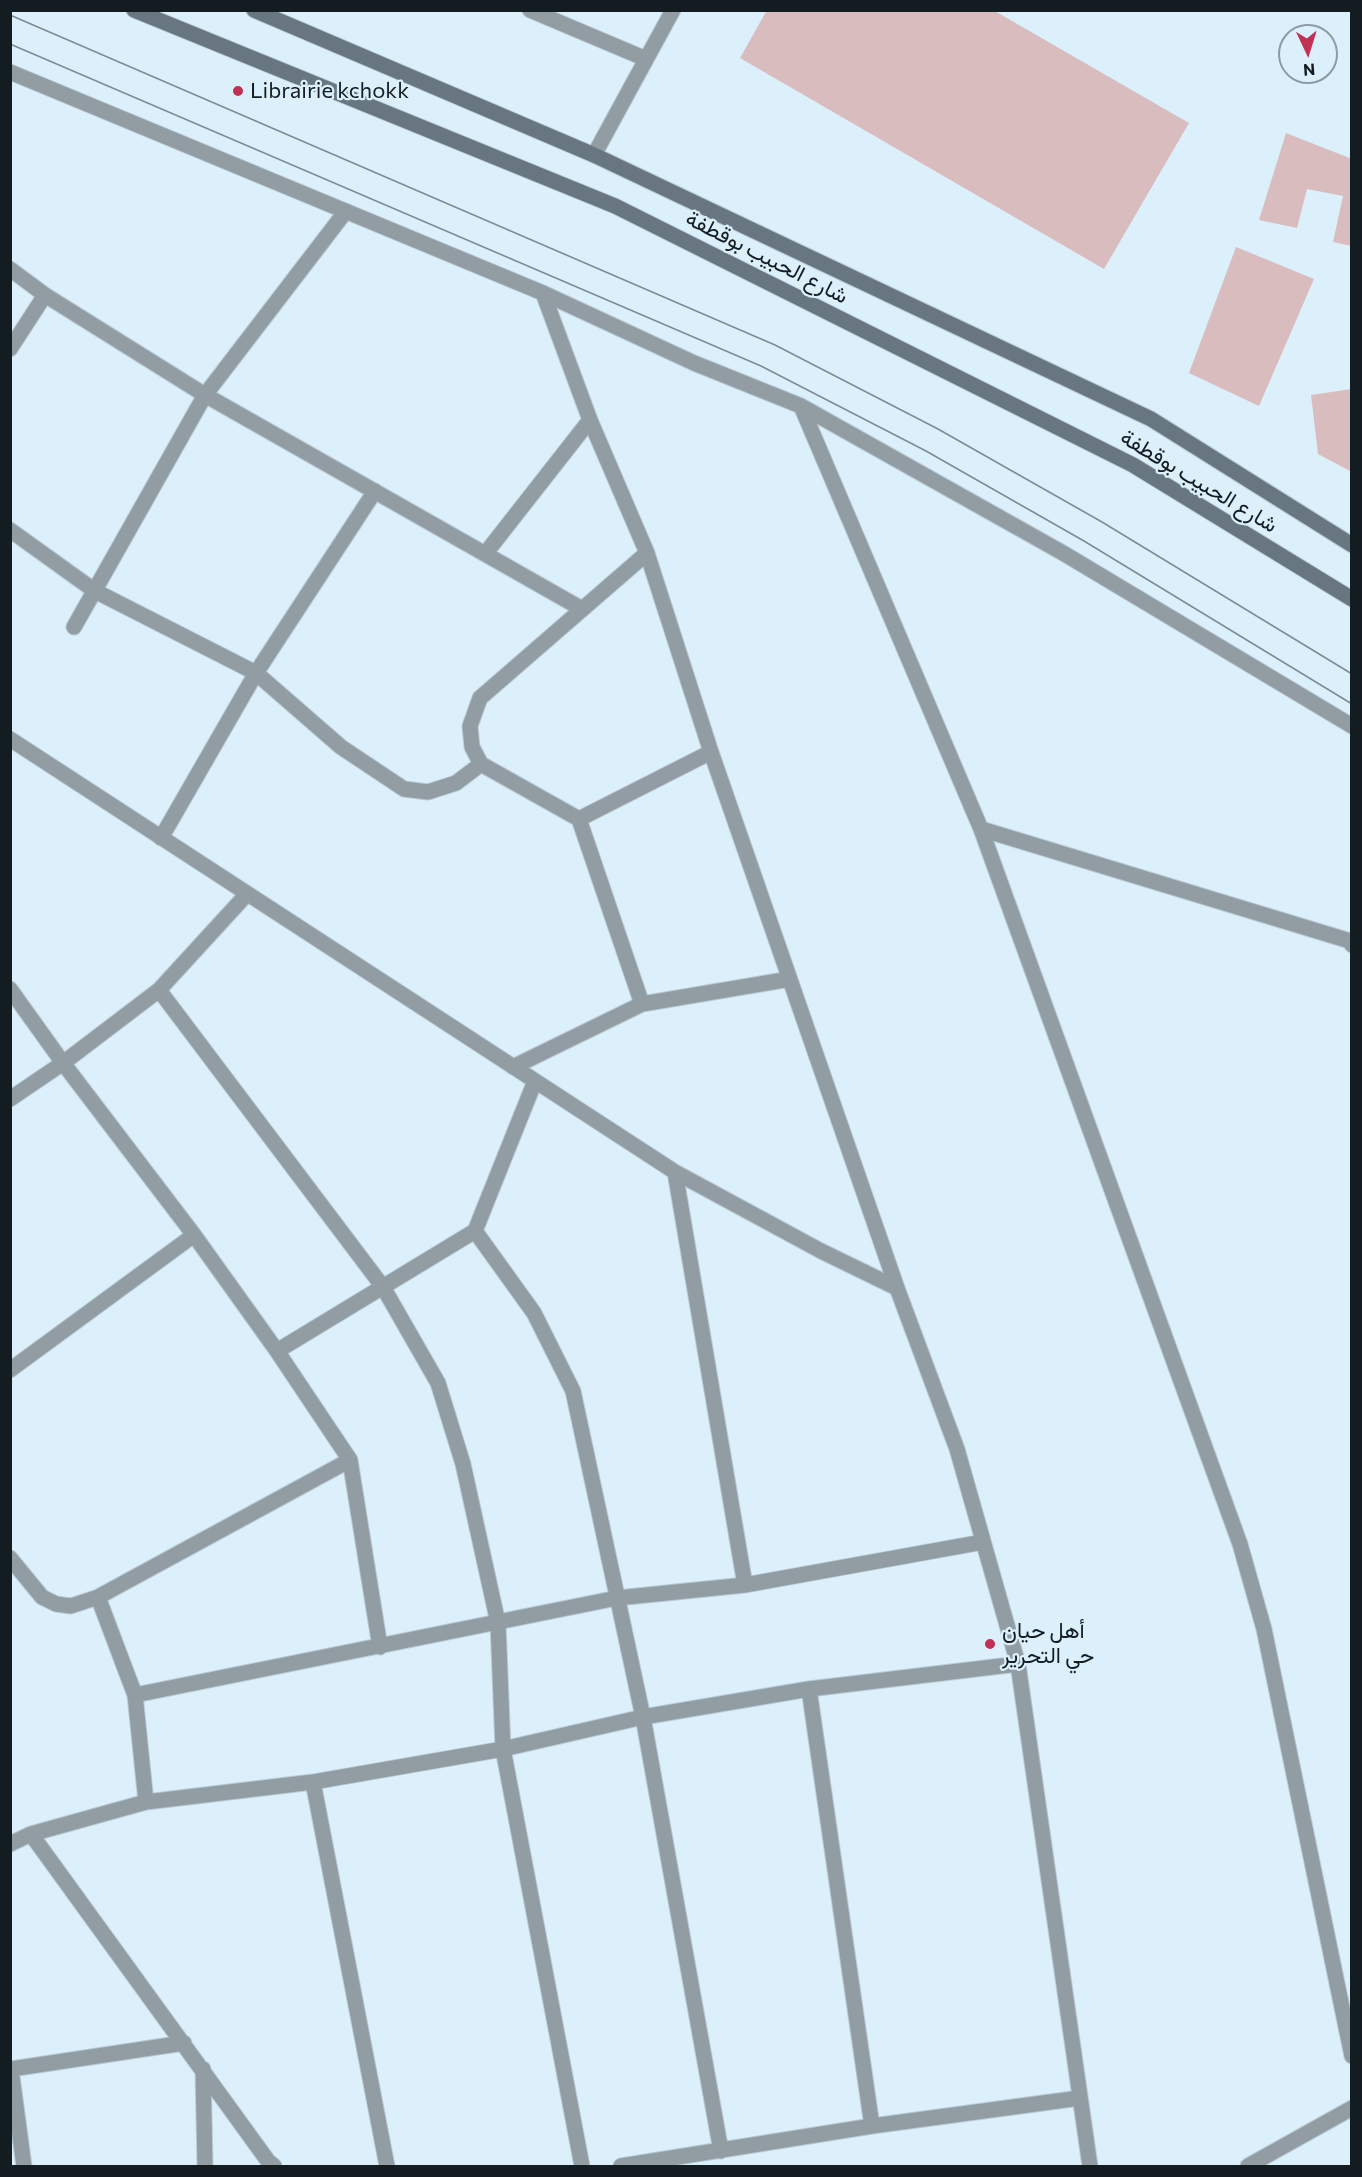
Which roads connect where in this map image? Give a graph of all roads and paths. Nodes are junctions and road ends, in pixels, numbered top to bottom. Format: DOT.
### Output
graph roads {
  1 [pos="134,10"];
  2 [pos="254,10"];
  3 [pos="530,10"];
  4 [pos="674,10"];
  5 [pos="646,59"];
  6 [pos="13,78"];
  7 [pos="594,155"];
  8 [pos="346,212"];
  9 [pos="10,269"];
  10 [pos="543,293"];
  11 [pos="45,295"];
  12 [pos="10,349"];
  13 [pos="205,395"];
  14 [pos="801,406"];
  15 [pos="590,420"];
  16 [pos="375,491"];
  17 [pos="10,530"];
  18 [pos="1352,545"];
  19 [pos="647,553"];
  20 [pos="484,554"];
  21 [pos="95,591"];
  22 [pos="1352,599"];
  23 [pos="582,609"];
  24 [pos="74,627"];
  25 [pos="256,673"];
  26 [pos="1352,726"];
  27 [pos="10,739"];
  28 [pos="711,752"];
  29 [pos="481,764"];
  30 [pos="579,819"];
  31 [pos="981,829"];
  32 [pos="161,838"];
  33 [pos="247,894"];
  34 [pos="1351,942"];
  35 [pos="790,979"];
  36 [pos="10,989"];
  37 [pos="159,990"];
  38 [pos="642,1004"];
  39 [pos="63,1063"];
  40 [pos="513,1067"];
  41 [pos="535,1081"];
  42 [pos="10,1099"];
  43 [pos="675,1172"];
  44 [pos="475,1231"];
  45 [pos="194,1235"];
  46 [pos="383,1287"];
  47 [pos="897,1288"];
  48 [pos="277,1352"];
  49 [pos="10,1370"];
  50 [pos="350,1460"];
  51 [pos="983,1542"];
  52 [pos="10,1558"];
  53 [pos="745,1585"];
  54 [pos="98,1597"];
  55 [pos="617,1598"];
  56 [pos="498,1623"];
  57 [pos="380,1647"];
  58 [pos="1018,1664"];
  59 [pos="809,1689"];
  60 [pos="135,1695"];
  61 [pos="643,1717"];
  62 [pos="503,1749"];
  63 [pos="313,1782"];
  64 [pos="146,1802"];
  65 [pos="31,1833"];
  66 [pos="10,1844"];
  67 [pos="184,2043"];
  68 [pos="1352,2056"];
  69 [pos="203,2069"];
  70 [pos="1080,2098"];
  71 [pos="1352,2108"];
  72 [pos="872,2126"];
  73 [pos="721,2151"];
  74 [pos="672,2163"];
  75 [pos="24,2166"];
  76 [pos="204,2166"];
  77 [pos="274,2166"];
  78 [pos="387,2166"];
  79 [pos="582,2166"];
  80 [pos="621,2166"];
  81 [pos="1089,2166"];
  82 [pos="1248,2166"];
  1 -- 22 [label="main road, شارع الحبيب بوقطفة"];
  2 -- 7 [label="main road, شارع الحبيب بوقطفة"];
  3 -- 5 [label="street"];
  4 -- 5 [label="street"];
  5 -- 7 [label="street"];
  6 -- 8 [label="street"];
  7 -- 18 [label="main road, شارع الحبيب بوقطفة"];
  8 -- 10 [label="street"];
  8 -- 13 [label="street"];
  9 -- 11 [label="street"];
  10 -- 14 [label="street"];
  10 -- 15 [label="street"];
  11 -- 12 [label="street"];
  11 -- 13 [label="street"];
  13 -- 16 [label="street"];
  13 -- 21 [label="street"];
  14 -- 26 [label="street"];
  14 -- 31 [label="street"];
  15 -- 19 [label="street"];
  15 -- 20 [label="street"];
  16 -- 20 [label="street"];
  16 -- 25 [label="street"];
  17 -- 21 [label="street"];
  19 -- 23 [label="street"];
  19 -- 28 [label="street"];
  20 -- 23 [label="street"];
  21 -- 24 [label="street"];
  21 -- 25 [label="street"];
  23 -- 29 [label="street"];
  25 -- 29 [label="street"];
  25 -- 32 [label="street"];
  27 -- 32 [label="street"];
  28 -- 30 [label="street"];
  28 -- 35 [label="street"];
  29 -- 30 [label="street"];
  30 -- 38 [label="street"];
  31 -- 34 [label="street"];
  31 -- 68 [label="street"];
  32 -- 33 [label="street"];
  33 -- 37 [label="street"];
  33 -- 40 [label="street"];
  35 -- 38 [label="street"];
  35 -- 47 [label="street"];
  36 -- 39 [label="street"];
  37 -- 39 [label="street"];
  37 -- 46 [label="street"];
  38 -- 40 [label="street"];
  39 -- 42 [label="street"];
  39 -- 45 [label="street"];
  40 -- 41 [label="street"];
  41 -- 43 [label="street"];
  41 -- 44 [label="street"];
  43 -- 47 [label="street"];
  43 -- 53 [label="street"];
  44 -- 46 [label="street"];
  44 -- 55 [label="street"];
  45 -- 48 [label="street"];
  45 -- 49 [label="street"];
  46 -- 48 [label="street"];
  46 -- 56 [label="street"];
  47 -- 51 [label="street"];
  48 -- 50 [label="street"];
  50 -- 54 [label="street"];
  50 -- 57 [label="street"];
  51 -- 53 [label="street"];
  51 -- 58 [label="street"];
  52 -- 54 [label="street"];
  53 -- 55 [label="street"];
  54 -- 60 [label="street"];
  55 -- 56 [label="street"];
  55 -- 61 [label="street"];
  56 -- 57 [label="street"];
  56 -- 62 [label="street"];
  57 -- 60 [label="street"];
  58 -- 59 [label="street"];
  58 -- 70 [label="street"];
  59 -- 61 [label="street"];
  59 -- 72 [label="street"];
  60 -- 64 [label="street"];
  61 -- 62 [label="street"];
  61 -- 73 [label="street"];
  62 -- 63 [label="street"];
  62 -- 79 [label="street"];
  63 -- 64 [label="street"];
  63 -- 78 [label="street"];
  64 -- 65 [label="street"];
  65 -- 66 [label="street"];
  65 -- 67 [label="street"];
  67 -- 69 [label="street"];
  67 -- 75 [label="street"];
  69 -- 76 [label="street"];
  69 -- 77 [label="street"];
  70 -- 72 [label="street"];
  70 -- 81 [label="street"];
  71 -- 82 [label="street"];
  72 -- 73 [label="street"];
  73 -- 74 [label="street"];
  74 -- 80 [label="street"];
}
